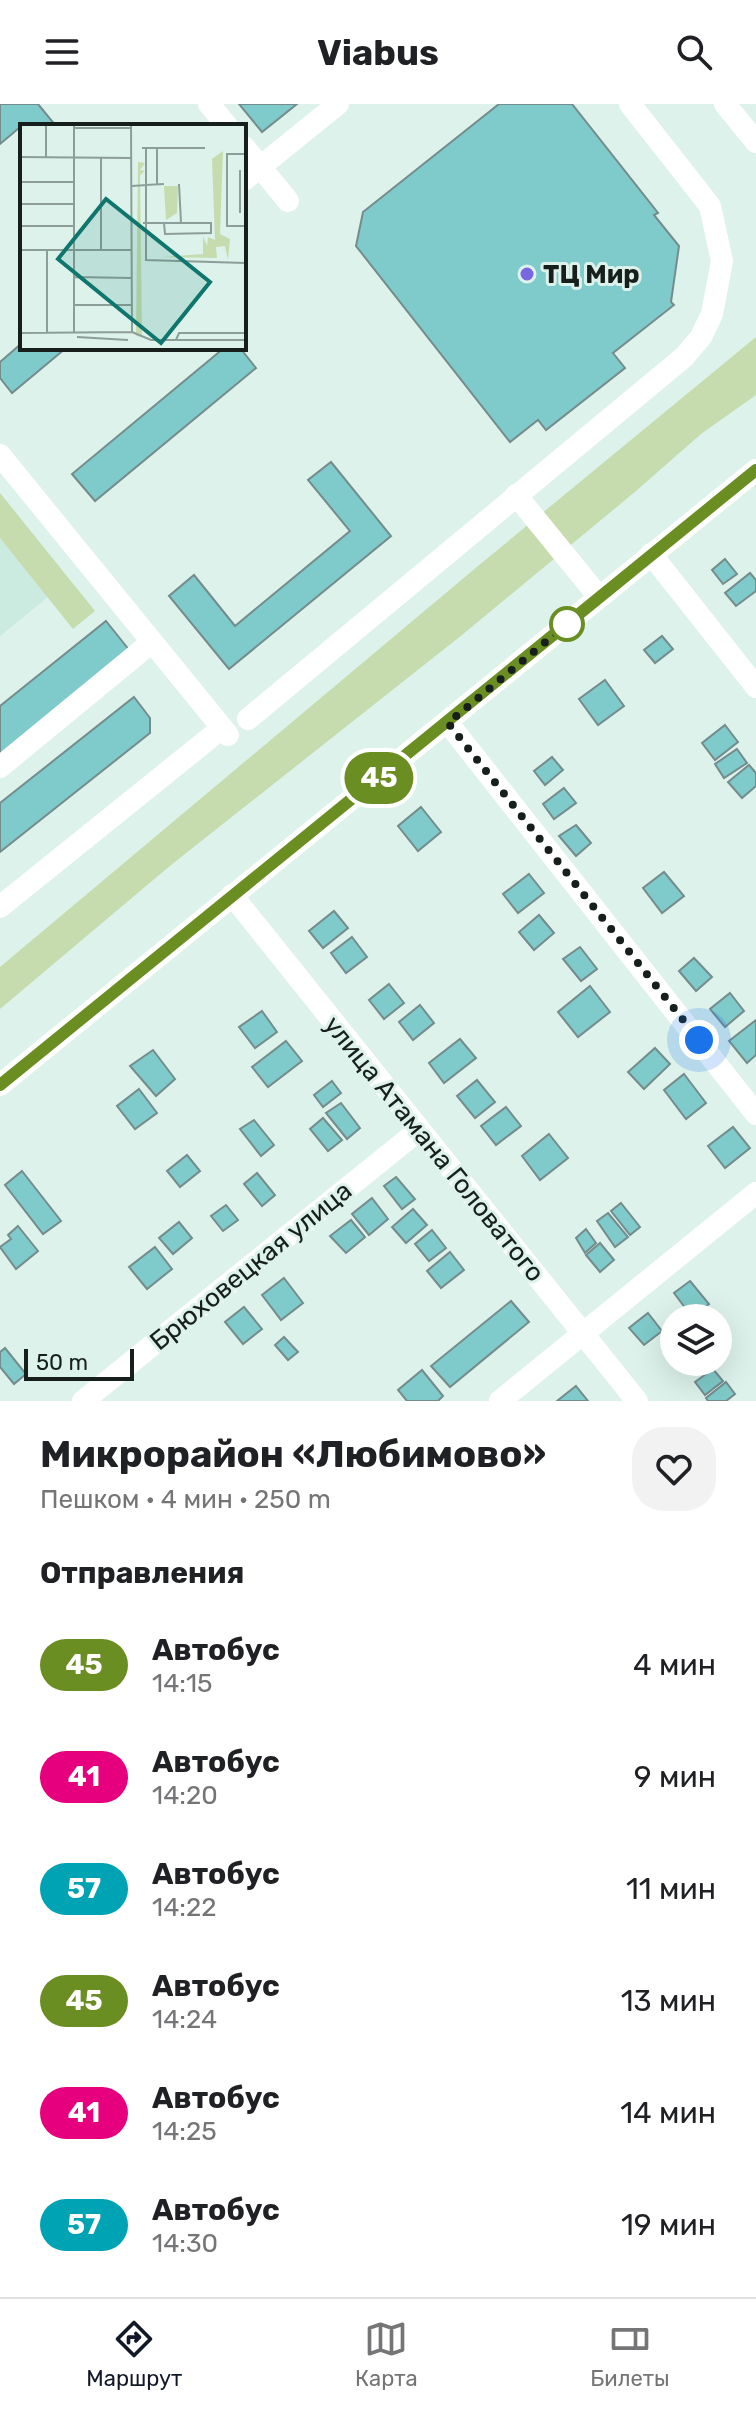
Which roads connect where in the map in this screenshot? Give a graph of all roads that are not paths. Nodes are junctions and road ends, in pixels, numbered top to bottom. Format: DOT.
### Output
graph roads {
  1 [pos="209,104"];
  2 [pos="338,104"];
  3 [pos="630,104"];
  4 [pos="725,104"];
  5 [pos="225,124"];
  6 [pos="756,142"];
  7 [pos="246,154"];
  8 [pos="252,174"];
  9 [pos="288,201"];
  10 [pos="0,455"];
  11 [pos="756,470"];
  12 [pos="516,495"];
  13 [pos="651,554"];
  14 [pos="599,597"];
  15 [pos="152,642"];
  16 [pos="756,687"];
  17 [pos="248,719"];
  18 [pos="448,723"];
  19 [pos="0,767"];
  20 [pos="232,895"];
  21 [pos="0,907"];
  22 [pos="0,1085"];
  23 [pos="756,1114"];
  24 [pos="418,1131"];
  25 [pos="756,1193"];
  26 [pos="582,1334"];
  27 [pos="83,1401"];
  28 [pos="500,1401"];
  29 [pos="637,1401"];
  1 -- 5 [label="street"];
  2 -- 8 [label="street"];
  3 -- 12 [label="street"];
  4 -- 6 [label="street"];
  7 -- 8 [label="street"];
  8 -- 9 [label="street"];
  10 -- 15 [label="street"];
  11 -- 13 [label="street"];
  12 -- 14 [label="street"];
  12 -- 17 [label="street"];
  13 -- 14 [label="street"];
  13 -- 16 [label="street"];
  14 -- 18 [label="street"];
  15 -- 19 [label="street"];
  15 -- 21 [label="street"];
  18 -- 20 [label="street"];
  18 -- 23 [label="street"];
  20 -- 22 [label="street"];
  20 -- 24 [label="street, улица Атамана Головатого"];
  24 -- 26 [label="street, улица Атамана Головатого"];
  24 -- 27 [label="street, Брюховецкая улица"];
  25 -- 26 [label="street"];
  26 -- 28 [label="street"];
  26 -- 29 [label="street, улица Атамана Головатого"];
}
